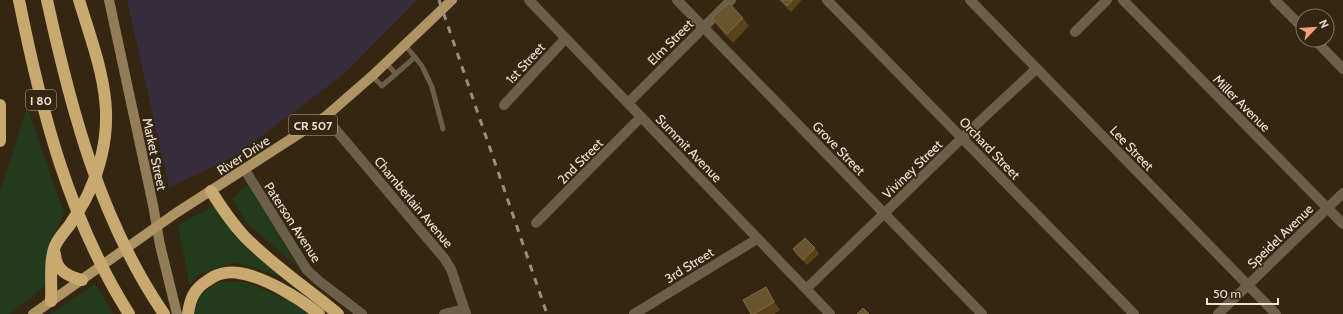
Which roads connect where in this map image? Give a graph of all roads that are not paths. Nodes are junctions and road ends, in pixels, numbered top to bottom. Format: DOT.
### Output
graph roads {
  1 [pos="19,0"];
  2 [pos="47,0"];
  3 [pos="79,0"];
  4 [pos="109,0"];
  5 [pos="452,0"];
  6 [pos="529,0"];
  7 [pos="677,0"];
  8 [pos="731,0"];
  9 [pos="827,0"];
  10 [pos="970,0"];
  11 [pos="1107,0"];
  12 [pos="1123,0"];
  13 [pos="1275,0"];
  14 [pos="1295,20"];
  15 [pos="703,27"];
  16 [pos="1075,32"];
  17 [pos="565,39"];
  18 [pos="405,45"];
  19 [pos="1323,48"];
  20 [pos="415,57"];
  21 [pos="386,63"];
  22 [pos="1036,69"];
  23 [pos="1343,69"];
  24 [pos="396,74"];
  25 [pos="372,76"];
  26 [pos="628,103"];
  27 [pos="0,105"];
  28 [pos="504,105"];
  29 [pos="325,117"];
  30 [pos="641,117"];
  31 [pos="443,129"];
  32 [pos="962,138"];
  33 [pos="0,141"];
  34 [pos="245,170"];
  35 [pos="211,191"];
  36 [pos="1343,193"];
  37 [pos="1327,208"];
  38 [pos="885,213"];
  39 [pos="536,223"];
  40 [pos="1343,224"];
  41 [pos="157,227"];
  42 [pos="757,238"];
  43 [pos="55,246"];
  44 [pos="82,280"];
  45 [pos="1248,285"];
  46 [pos="806,289"];
  47 [pos="51,301"];
  48 [pos="161,309"];
  49 [pos="465,312"];
  50 [pos="33,314"];
  51 [pos="129,314"];
  52 [pos="176,314"];
  53 [pos="188,314"];
  54 [pos="319,314"];
  55 [pos="338,314"];
  56 [pos="362,314"];
  57 [pos="444,314"];
  58 [pos="634,314"];
  59 [pos="830,314"];
  60 [pos="982,314"];
  61 [pos="1134,314"];
  62 [pos="1218,314"];
  63 [pos="1276,314"];
  1 -- 51 [label="highway, I 80"];
  2 -- 48 [label="highway, I 80"];
  3 -- 43 [label="highway"];
  4 -- 41 [label="main road, Market Street"];
  5 -- 18 [label="main road, River Drive / CR 507"];
  6 -- 17 [label="street, Summit Avenue"];
  7 -- 15 [label="street, Grove Street"];
  8 -- 15 [label="street, Elm Street"];
  9 -- 32 [label="street, Orchard Street"];
  10 -- 22 [label="street, Lee Street"];
  11 -- 16 [label="street"];
  12 -- 37 [label="street, Miller Avenue"];
  13 -- 14 [label="street"];
  15 -- 26 [label="street, Elm Street"];
  15 -- 38 [label="street, Grove Street"];
  17 -- 26 [label="street, Summit Avenue"];
  17 -- 28 [label="street, 1st Street"];
  18 -- 20 [label="lane"];
  18 -- 21 [label="main road, River Drive / CR 507"];
  19 -- 23 [label="street"];
  20 -- 24 [label="lane"];
  20 -- 31 [label="lane"];
  21 -- 24 [label="lane"];
  21 -- 25 [label="main road, River Drive / CR 507"];
  22 -- 32 [label="street, Viviney Street"];
  22 -- 45 [label="street, Lee Street"];
  24 -- 25 [label="lane"];
  25 -- 29 [label="main road, River Drive / CR 507"];
  26 -- 30 [label="street, Summit Avenue"];
  27 -- 33 [label="highway"];
  29 -- 34 [label="main road, River Drive / CR 507"];
  29 -- 49 [label="street, Chamberlain Avenue"];
  30 -- 39 [label="street, 2nd Street"];
  30 -- 42 [label="street, Summit Avenue"];
  32 -- 38 [label="street, Viviney Street"];
  32 -- 61 [label="street, Orchard Street"];
  34 -- 35 [label="main road, River Drive / CR 507"];
  34 -- 56 [label="street, Paterson Avenue"];
  35 -- 41 [label="main road, River Drive / CR 507"];
  35 -- 55 [label="highway"];
  36 -- 37 [label="street, Speidel Avenue"];
  37 -- 40 [label="street, Miller Avenue"];
  37 -- 45 [label="street, Speidel Avenue"];
  38 -- 46 [label="street, Viviney Street"];
  38 -- 60 [label="street, Grove Street"];
  41 -- 44 [label="main road, River Drive / CR 507"];
  41 -- 52 [label="main road, Market Street"];
  42 -- 46 [label="street, Summit Avenue"];
  42 -- 58 [label="street, 3rd Street"];
  43 -- 44 [label="highway"];
  43 -- 47 [label="highway"];
  44 -- 47 [label="main road, River Drive / CR 507"];
  45 -- 62 [label="street, Speidel Avenue"];
  45 -- 63 [label="street, Lee Street"];
  46 -- 59 [label="street, Summit Avenue"];
  47 -- 50 [label="main road, River Drive / CR 507"];
  49 -- 57 [label="street"];
  53 -- 54 [label="highway"];
}
